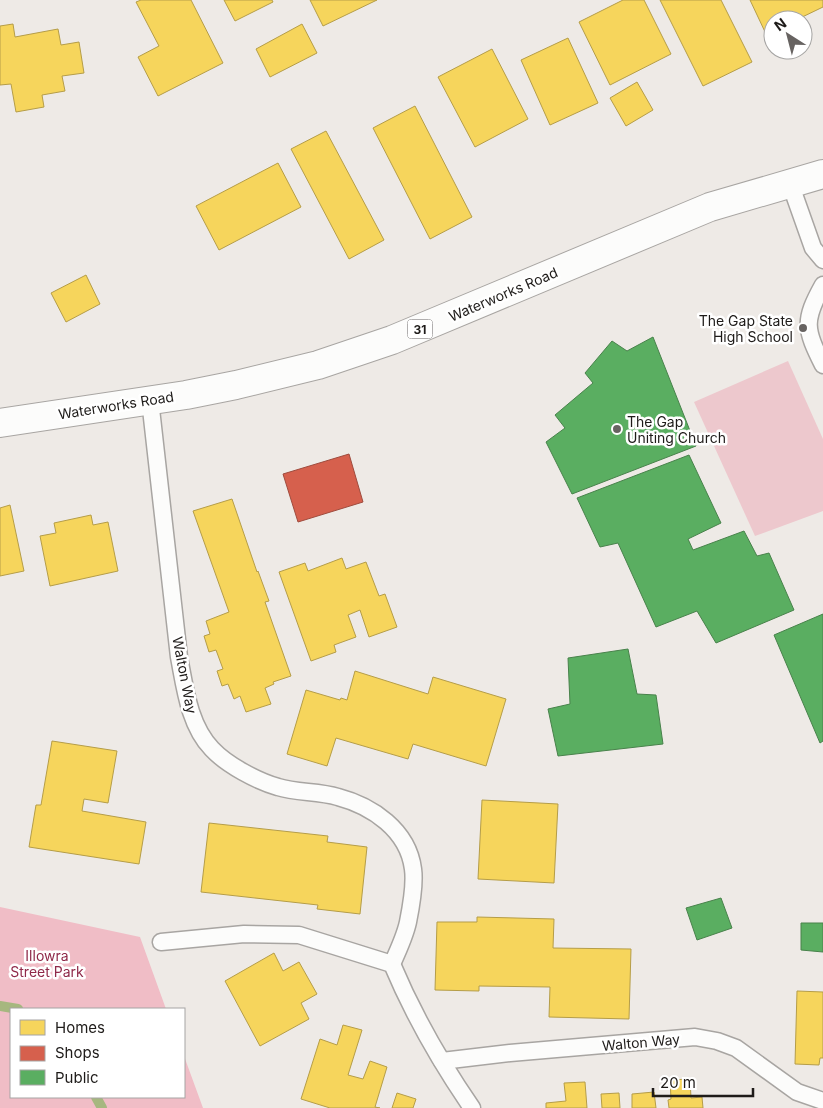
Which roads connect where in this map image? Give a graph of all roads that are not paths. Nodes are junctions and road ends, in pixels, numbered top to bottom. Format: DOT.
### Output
graph roads {
  1 [pos="823,174"];
  2 [pos="790,183"];
  3 [pos="823,260"];
  4 [pos="823,285"];
  5 [pos="823,365"];
  6 [pos="150,400"];
  7 [pos="0,423"];
  8 [pos="161,942"];
  9 [pos="392,964"];
  10 [pos="442,1062"];
  11 [pos="823,1101"];
  12 [pos="472,1108"];
  1 -- 2 [label="main road, Waterworks Road / 31"];
  2 -- 3 [label="lane"];
  2 -- 6 [label="main road, Waterworks Road / 31"];
  4 -- 5 [label="lane"];
  6 -- 7 [label="main road, Waterworks Road / 31"];
  6 -- 9 [label="lane, Walton Way"];
  8 -- 9 [label="lane"];
  9 -- 10 [label="lane"];
  10 -- 11 [label="lane, Walton Way"];
  10 -- 12 [label="lane"];
}
